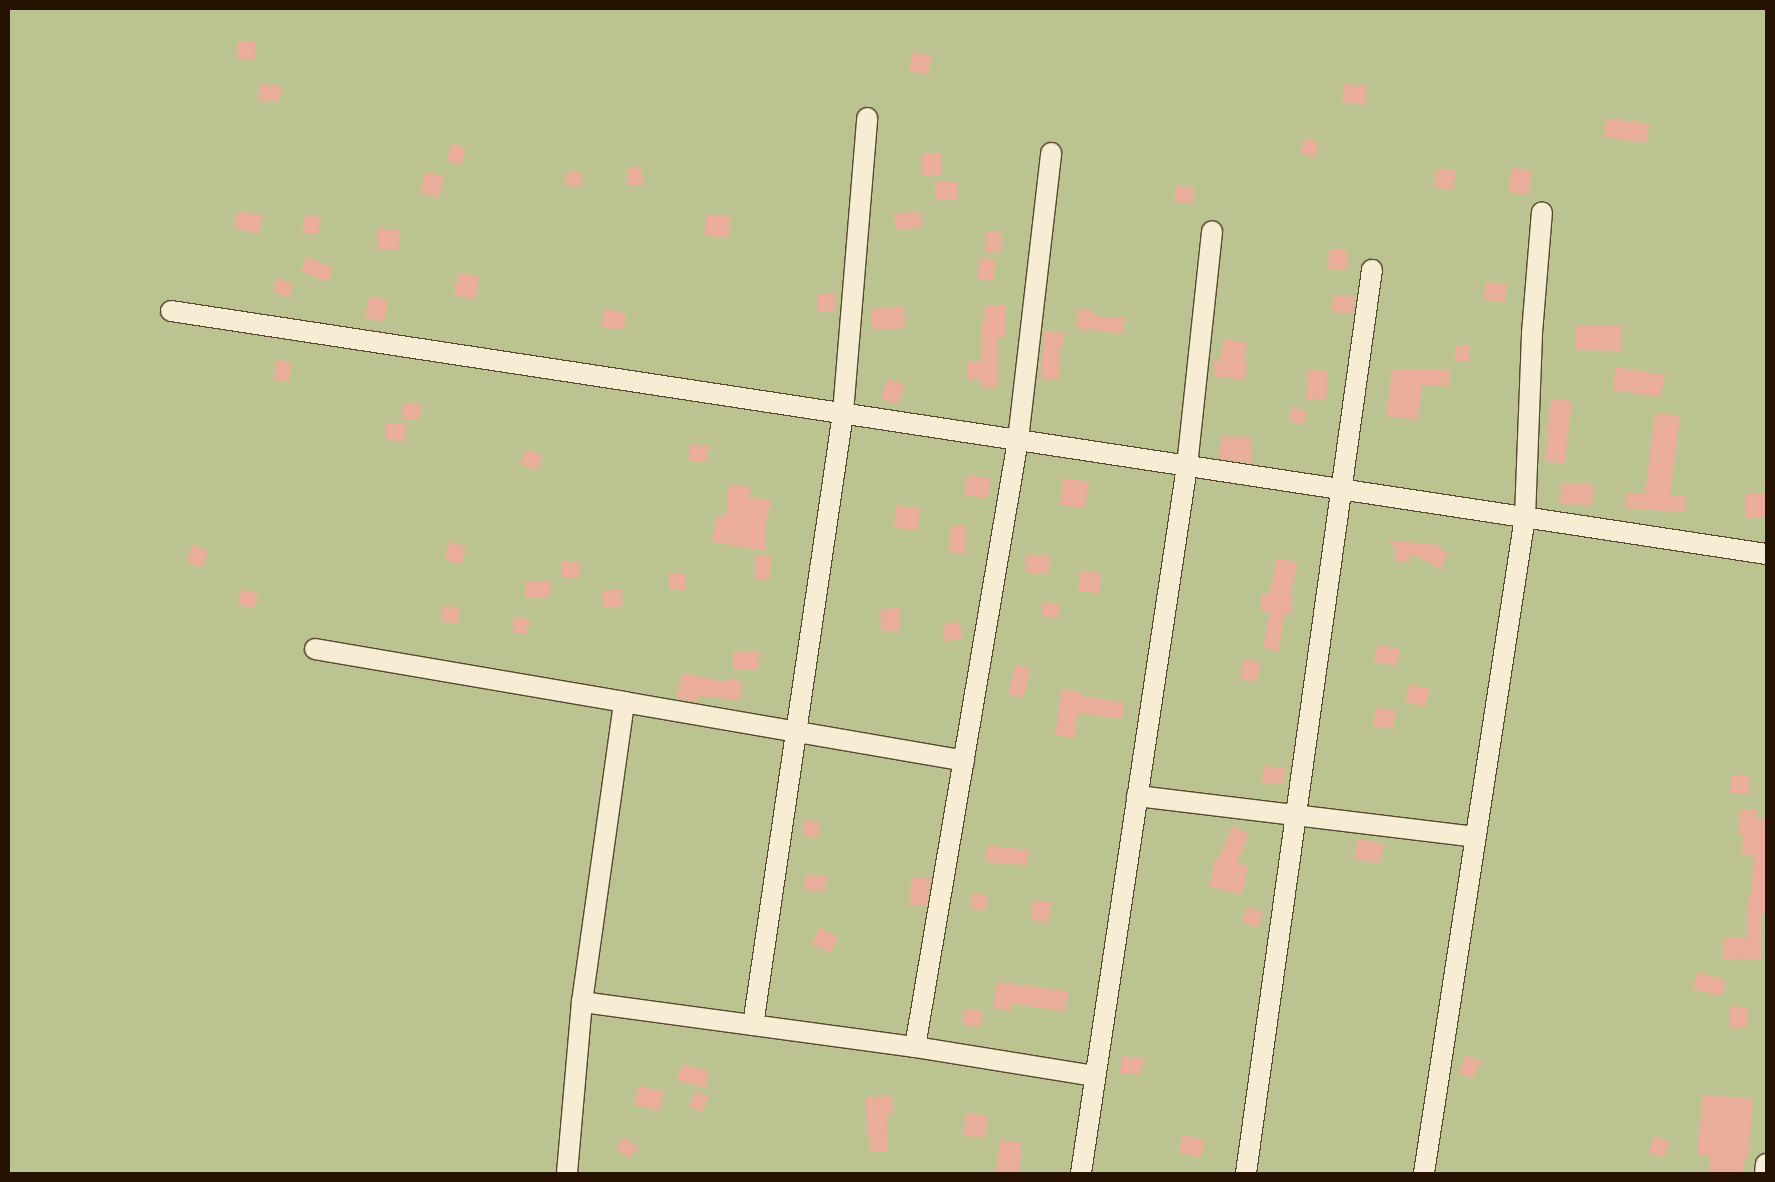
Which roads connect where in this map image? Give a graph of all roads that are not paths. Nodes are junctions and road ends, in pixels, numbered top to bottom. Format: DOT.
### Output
graph roads {
  1 [pos="867,118"];
  2 [pos="1051,153"];
  3 [pos="1542,212"];
  4 [pos="1212,231"];
  5 [pos="1372,270"];
  6 [pos="171,311"];
  7 [pos="843,413"];
  8 [pos="1018,440"];
  9 [pos="1187,466"];
  10 [pos="1343,489"];
  11 [pos="1525,517"];
  12 [pos="1766,554"];
  13 [pos="315,649"];
  14 [pos="624,702"];
  15 [pos="796,732"];
  16 [pos="964,761"];
  17 [pos="1137,796"];
  18 [pos="1297,816"];
  19 [pos="1476,837"];
  20 [pos="582,1002"];
  21 [pos="753,1025"];
  22 [pos="914,1047"];
  23 [pos="1095,1076"];
  24 [pos="1766,1164"];
  25 [pos="567,1173"];
  26 [pos="1080,1173"];
  27 [pos="1246,1173"];
  28 [pos="1424,1173"];
  29 [pos="1766,1173"];
  1 -- 7 [label="street"];
  2 -- 8 [label="street"];
  3 -- 11 [label="street"];
  4 -- 9 [label="street"];
  5 -- 10 [label="street"];
  6 -- 7 [label="street"];
  7 -- 8 [label="street"];
  7 -- 15 [label="street"];
  8 -- 9 [label="street"];
  8 -- 16 [label="street"];
  9 -- 10 [label="street"];
  9 -- 17 [label="street"];
  10 -- 11 [label="street"];
  10 -- 18 [label="street"];
  11 -- 12 [label="street"];
  11 -- 19 [label="street"];
  13 -- 14 [label="street"];
  14 -- 15 [label="street"];
  14 -- 20 [label="street"];
  15 -- 16 [label="street"];
  15 -- 21 [label="street"];
  16 -- 22 [label="street"];
  17 -- 18 [label="street"];
  17 -- 23 [label="street"];
  18 -- 19 [label="street"];
  18 -- 27 [label="street"];
  19 -- 28 [label="street"];
  20 -- 21 [label="street"];
  20 -- 25 [label="street"];
  21 -- 22 [label="street"];
  22 -- 23 [label="street"];
  23 -- 26 [label="street"];
  24 -- 29 [label="street"];
}
